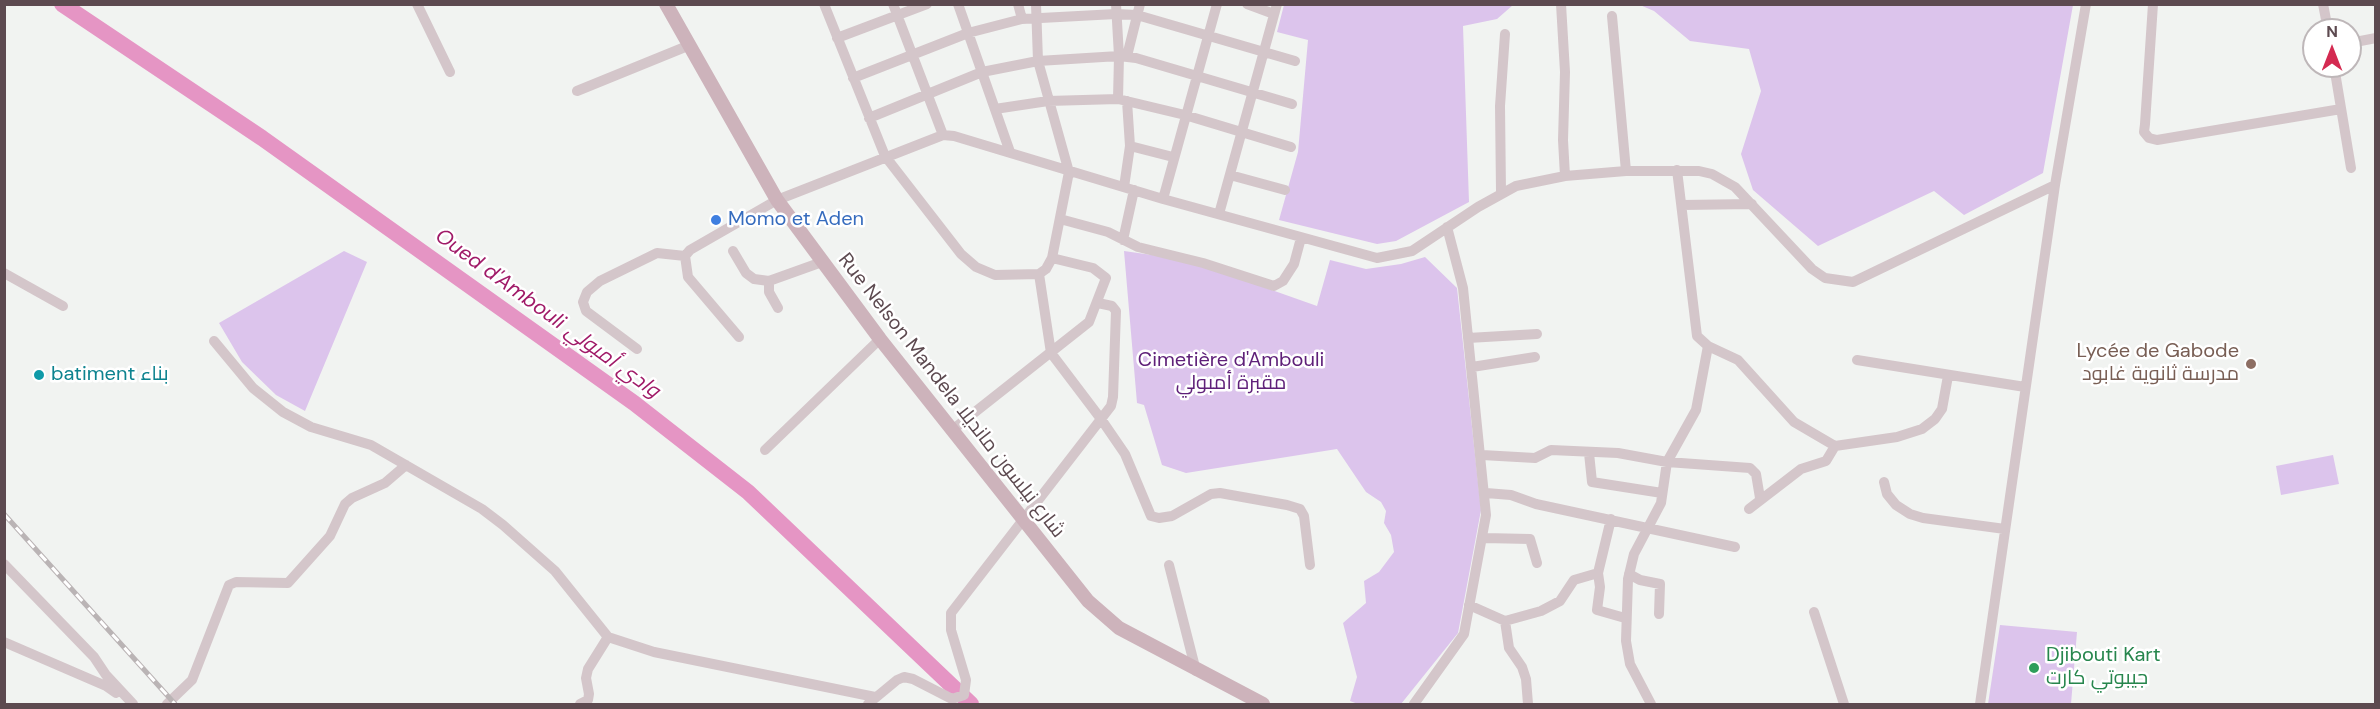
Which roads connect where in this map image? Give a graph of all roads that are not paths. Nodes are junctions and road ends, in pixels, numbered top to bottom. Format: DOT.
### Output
graph roads {
  1 [pos="417,4"];
  2 [pos="666,4"];
  3 [pos="824,4"];
  4 [pos="893,4"];
  5 [pos="927,4"];
  6 [pos="958,4"];
  7 [pos="1018,4"];
  8 [pos="1036,4"];
  9 [pos="1217,4"];
  10 [pos="1247,4"];
  11 [pos="1561,4"];
  12 [pos="2086,4"];
  13 [pos="2153,4"];
  14 [pos="1116,9"];
  15 [pos="1275,9"];
  16 [pos="1138,10"];
  17 [pos="897,16"];
  18 [pos="1612,16"];
  19 [pos="1036,17"];
  20 [pos="1022,19"];
  21 [pos="968,33"];
  22 [pos="1505,34"];
  23 [pos="1209,35"];
  24 [pos="837,38"];
  25 [pos="690,45"];
  26 [pos="1263,52"];
  27 [pos="912,54"];
  28 [pos="1123,56"];
  29 [pos="1038,61"];
  30 [pos="1294,61"];
  31 [pos="450,72"];
  32 [pos="982,72"];
  33 [pos="1196,77"];
  34 [pos="853,78"];
  35 [pos="2336,78"];
  36 [pos="577,91"];
  37 [pos="1253,92"];
  38 [pos="928,94"];
  39 [pos="1123,100"];
  40 [pos="1048,102"];
  41 [pos="1293,104"];
  42 [pos="2341,108"];
  43 [pos="995,109"];
  44 [pos="1185,115"];
  45 [pos="869,118"];
  46 [pos="1242,133"];
  47 [pos="943,135"];
  48 [pos="1130,146"];
  49 [pos="1291,147"];
  50 [pos="1010,152"];
  51 [pos="885,156"];
  52 [pos="1173,157"];
  53 [pos="2351,168"];
  54 [pos="1677,170"];
  55 [pos="1626,171"];
  56 [pos="1069,172"];
  57 [pos="1230,175"];
  58 [pos="1565,177"];
  59 [pos="2055,185"];
  60 [pos="1129,189"];
  61 [pos="1284,190"];
  62 [pos="1501,192"];
  63 [pos="1163,199"];
  64 [pos="777,200"];
  65 [pos="1752,204"];
  66 [pos="1682,205"];
  67 [pos="1218,214"];
  68 [pos="1060,219"];
  69 [pos="1447,227"];
  70 [pos="1301,238"];
  71 [pos="1123,240"];
  72 [pos="734,251"];
  73 [pos="685,256"];
  74 [pos="1052,258"];
  75 [pos="822,262"];
  76 [pos="4,273"];
  77 [pos="1039,274"];
  78 [pos="769,280"];
  79 [pos="1098,303"];
  80 [pos="63,306"];
  81 [pos="778,308"];
  82 [pos="1537,334"];
  83 [pos="739,337"];
  84 [pos="1468,338"];
  85 [pos="880,339"];
  86 [pos="214,341"];
  87 [pos="1708,346"];
  88 [pos="637,350"];
  89 [pos="1051,353"];
  90 [pos="1535,357"];
  91 [pos="1857,360"];
  92 [pos="1472,367"];
  93 [pos="1948,376"];
  94 [pos="2025,387"];
  95 [pos="1101,419"];
  96 [pos="951,431"];
  97 [pos="1835,446"];
  98 [pos="765,450"];
  99 [pos="1589,453"];
  100 [pos="1482,455"];
  101 [pos="1667,462"];
  102 [pos="406,465"];
  103 [pos="1884,482"];
  104 [pos="1486,493"];
  105 [pos="1662,493"];
  106 [pos="1760,498"];
  107 [pos="1749,509"];
  108 [pos="1022,518"];
  109 [pos="1611,519"];
  110 [pos="1647,529"];
  111 [pos="2005,529"];
  112 [pos="1484,538"];
  113 [pos="1735,547"];
  114 [pos="1537,563"];
  115 [pos="4,564"];
  116 [pos="1169,565"];
  117 [pos="1310,565"];
  118 [pos="1598,573"];
  119 [pos="1629,574"];
  120 [pos="1469,605"];
  121 [pos="1814,612"];
  122 [pos="1659,614"];
  123 [pos="1625,618"];
  124 [pos="1505,621"];
  125 [pos="608,637"];
  126 [pos="4,642"];
  127 [pos="1196,671"];
  128 [pos="872,701"];
  129 [pos="132,705"];
  130 [pos="167,705"];
  131 [pos="580,705"];
  132 [pos="1263,705"];
  133 [pos="1414,705"];
  134 [pos="1528,705"];
  135 [pos="1651,705"];
  136 [pos="1844,705"];
  137 [pos="1980,705"];
  1 -- 31 [label="street"];
  2 -- 25 [label="main road, Rue Nelson Mandela شارع نيلسون مانديلا"];
  3 -- 24 [label="street"];
  4 -- 17 [label="street"];
  5 -- 17 [label="street"];
  6 -- 21 [label="street"];
  7 -- 20 [label="street"];
  8 -- 19 [label="street"];
  9 -- 23 [label="street"];
  10 -- 15 [label="street"];
  11 -- 58 [label="street"];
  12 -- 59 [label="street"];
  13 -- 42 [label="street"];
  14 -- 16 [label="street"];
  14 -- 19 [label="street"];
  14 -- 28 [label="street"];
  15 -- 26 [label="street"];
  16 -- 23 [label="street"];
  16 -- 28 [label="street"];
  17 -- 24 [label="street"];
  17 -- 27 [label="street"];
  18 -- 55 [label="street"];
  19 -- 20 [label="street"];
  19 -- 29 [label="street"];
  20 -- 21 [label="street"];
  21 -- 27 [label="street"];
  21 -- 32 [label="street"];
  22 -- 62 [label="street"];
  23 -- 26 [label="street"];
  23 -- 33 [label="street"];
  24 -- 34 [label="street"];
  25 -- 36 [label="street"];
  25 -- 64 [label="main road, Rue Nelson Mandela شارع نيلسون مانديلا"];
  26 -- 30 [label="street"];
  26 -- 37 [label="street"];
  27 -- 34 [label="street"];
  27 -- 38 [label="street"];
  28 -- 29 [label="street"];
  28 -- 33 [label="street"];
  28 -- 39 [label="street"];
  29 -- 32 [label="street"];
  29 -- 40 [label="street"];
  32 -- 38 [label="street"];
  32 -- 43 [label="street"];
  33 -- 37 [label="street"];
  33 -- 44 [label="street"];
  34 -- 45 [label="street"];
  35 -- 42 [label="street"];
  37 -- 41 [label="street"];
  37 -- 46 [label="street"];
  38 -- 45 [label="street"];
  38 -- 47 [label="street"];
  39 -- 40 [label="street"];
  39 -- 44 [label="street"];
  39 -- 48 [label="street"];
  40 -- 43 [label="street"];
  40 -- 56 [label="street"];
  42 -- 53 [label="street"];
  43 -- 50 [label="street"];
  44 -- 46 [label="street"];
  44 -- 52 [label="street"];
  45 -- 51 [label="street"];
  46 -- 49 [label="street"];
  46 -- 57 [label="street"];
  47 -- 50 [label="street"];
  47 -- 51 [label="street"];
  48 -- 52 [label="street"];
  48 -- 60 [label="street"];
  50 -- 56 [label="street"];
  51 -- 64 [label="street"];
  51 -- 77 [label="street"];
  52 -- 63 [label="street"];
  54 -- 55 [label="street"];
  54 -- 65 [label="street"];
  54 -- 66 [label="street"];
  55 -- 58 [label="street"];
  56 -- 60 [label="street"];
  56 -- 68 [label="street"];
  57 -- 61 [label="street"];
  57 -- 67 [label="street"];
  58 -- 62 [label="street"];
  59 -- 65 [label="street"];
  59 -- 94 [label="street"];
  60 -- 63 [label="street"];
  60 -- 71 [label="street"];
  62 -- 69 [label="street"];
  63 -- 67 [label="street"];
  64 -- 73 [label="street"];
  64 -- 75 [label="main road, Rue Nelson Mandela شارع نيلسون مانديلا"];
  65 -- 66 [label="street"];
  66 -- 87 [label="street"];
  67 -- 70 [label="street"];
  68 -- 71 [label="street"];
  68 -- 74 [label="street"];
  69 -- 70 [label="street"];
  69 -- 84 [label="street"];
  70 -- 71 [label="street"];
  72 -- 78 [label="street"];
  73 -- 83 [label="street"];
  73 -- 88 [label="street"];
  74 -- 77 [label="street"];
  74 -- 79 [label="street"];
  75 -- 78 [label="street"];
  75 -- 85 [label="main road, Rue Nelson Mandela شارع نيلسون مانديلا"];
  76 -- 80 [label="street"];
  77 -- 89 [label="street"];
  78 -- 81 [label="street"];
  79 -- 89 [label="street"];
  79 -- 95 [label="street"];
  82 -- 84 [label="street"];
  84 -- 92 [label="street"];
  85 -- 96 [label="main road, Rue Nelson Mandela شارع نيلسون مانديلا"];
  85 -- 98 [label="street"];
  86 -- 102 [label="street"];
  87 -- 97 [label="street"];
  87 -- 101 [label="street"];
  89 -- 95 [label="street"];
  89 -- 96 [label="street"];
  90 -- 92 [label="street"];
  91 -- 93 [label="street"];
  92 -- 100 [label="street"];
  93 -- 94 [label="street"];
  93 -- 97 [label="street"];
  94 -- 111 [label="street"];
  95 -- 108 [label="street"];
  95 -- 117 [label="street"];
  96 -- 108 [label="main road, Rue Nelson Mandela شارع نيلسون مانديلا"];
  97 -- 106 [label="street"];
  99 -- 100 [label="street"];
  99 -- 101 [label="street"];
  99 -- 105 [label="street"];
  100 -- 104 [label="street"];
  101 -- 105 [label="street"];
  101 -- 106 [label="street"];
  102 -- 125 [label="street"];
  102 -- 130 [label="street"];
  103 -- 111 [label="street"];
  104 -- 109 [label="street"];
  104 -- 112 [label="street"];
  105 -- 110 [label="street"];
  106 -- 107 [label="street"];
  108 -- 127 [label="main road, Rue Nelson Mandela شارع نيلسون مانديلا"];
  108 -- 128 [label="street"];
  109 -- 110 [label="street"];
  109 -- 118 [label="street"];
  110 -- 113 [label="street"];
  110 -- 119 [label="street"];
  111 -- 137 [label="street"];
  112 -- 114 [label="street"];
  112 -- 120 [label="street"];
  115 -- 129 [label="street"];
  116 -- 127 [label="street"];
  118 -- 123 [label="street"];
  118 -- 124 [label="street"];
  119 -- 122 [label="street"];
  119 -- 123 [label="street"];
  120 -- 124 [label="street"];
  120 -- 133 [label="street"];
  121 -- 136 [label="street"];
  123 -- 135 [label="street"];
  124 -- 134 [label="street"];
  125 -- 128 [label="street"];
  125 -- 131 [label="street"];
  126 -- 129 [label="street"];
  127 -- 132 [label="main road, Rue Nelson Mandela شارع نيلسون مانديلا"];
}
